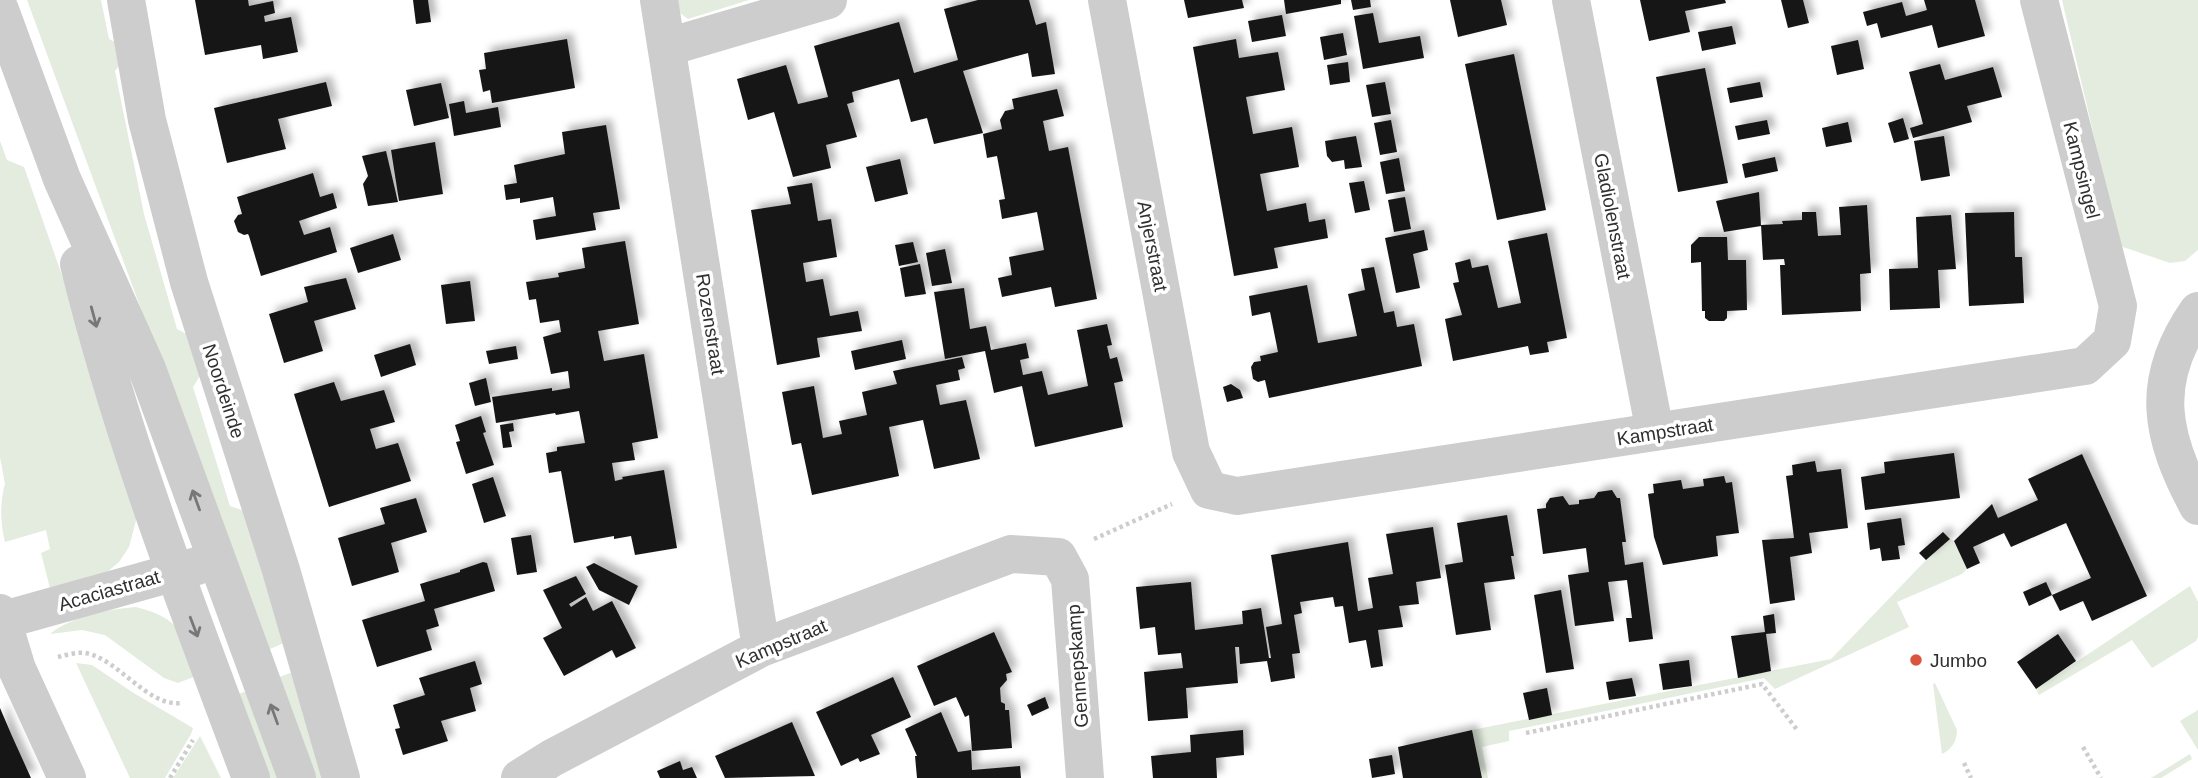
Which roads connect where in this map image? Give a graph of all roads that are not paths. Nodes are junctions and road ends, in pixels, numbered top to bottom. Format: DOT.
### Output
graph roads {
  1 [pos="127,0"];
  2 [pos="659,0"];
  3 [pos="828,0"];
  4 [pos="1107,0"];
  5 [pos="1571,0"];
  6 [pos="2039,0"];
  7 [pos="0,10"];
  8 [pos="668,47"];
  9 [pos="62,179"];
  10 [pos="2198,311"];
  11 [pos="2112,341"];
  12 [pos="1655,432"];
  13 [pos="1209,489"];
  14 [pos="2198,506"];
  15 [pos="1058,557"];
  16 [pos="218,560"];
  17 [pos="173,571"];
  18 [pos="1,618"];
  19 [pos="761,648"];
  20 [pos="67,778"];
  21 [pos="251,778"];
  22 [pos="297,778"];
  23 [pos="341,778"];
  24 [pos="520,778"];
  25 [pos="1086,778"];
  1 -- 23 [label="street, Noordeinde"];
  2 -- 8 [label="street, Rozenstraat"];
  3 -- 8 [label="street"];
  4 -- 13 [label="street, Anjerstraat"];
  5 -- 12 [label="street, Gladiolenstraat"];
  6 -- 11 [label="street, Kampsingel"];
  7 -- 9 [label="street"];
  8 -- 19 [label="street, Rozenstraat"];
  16 -- 9 [label="street, one-way"];
  9 -- 17 [label="street, one-way"];
  10 -- 14 [label="street"];
  11 -- 12 [label="street, Kampstraat"];
  12 -- 13 [label="street, Kampstraat"];
  15 -- 19 [label="street, Kampstraat"];
  15 -- 25 [label="street, Gennepskamp"];
  16 -- 17 [label="street, Acaciastraat"];
  22 -- 16 [label="street, one-way"];
  17 -- 18 [label="street, Acaciastraat"];
  17 -- 21 [label="street, one-way"];
  18 -- 20 [label="street"];
  19 -- 24 [label="street, Kampstraat"];
}
